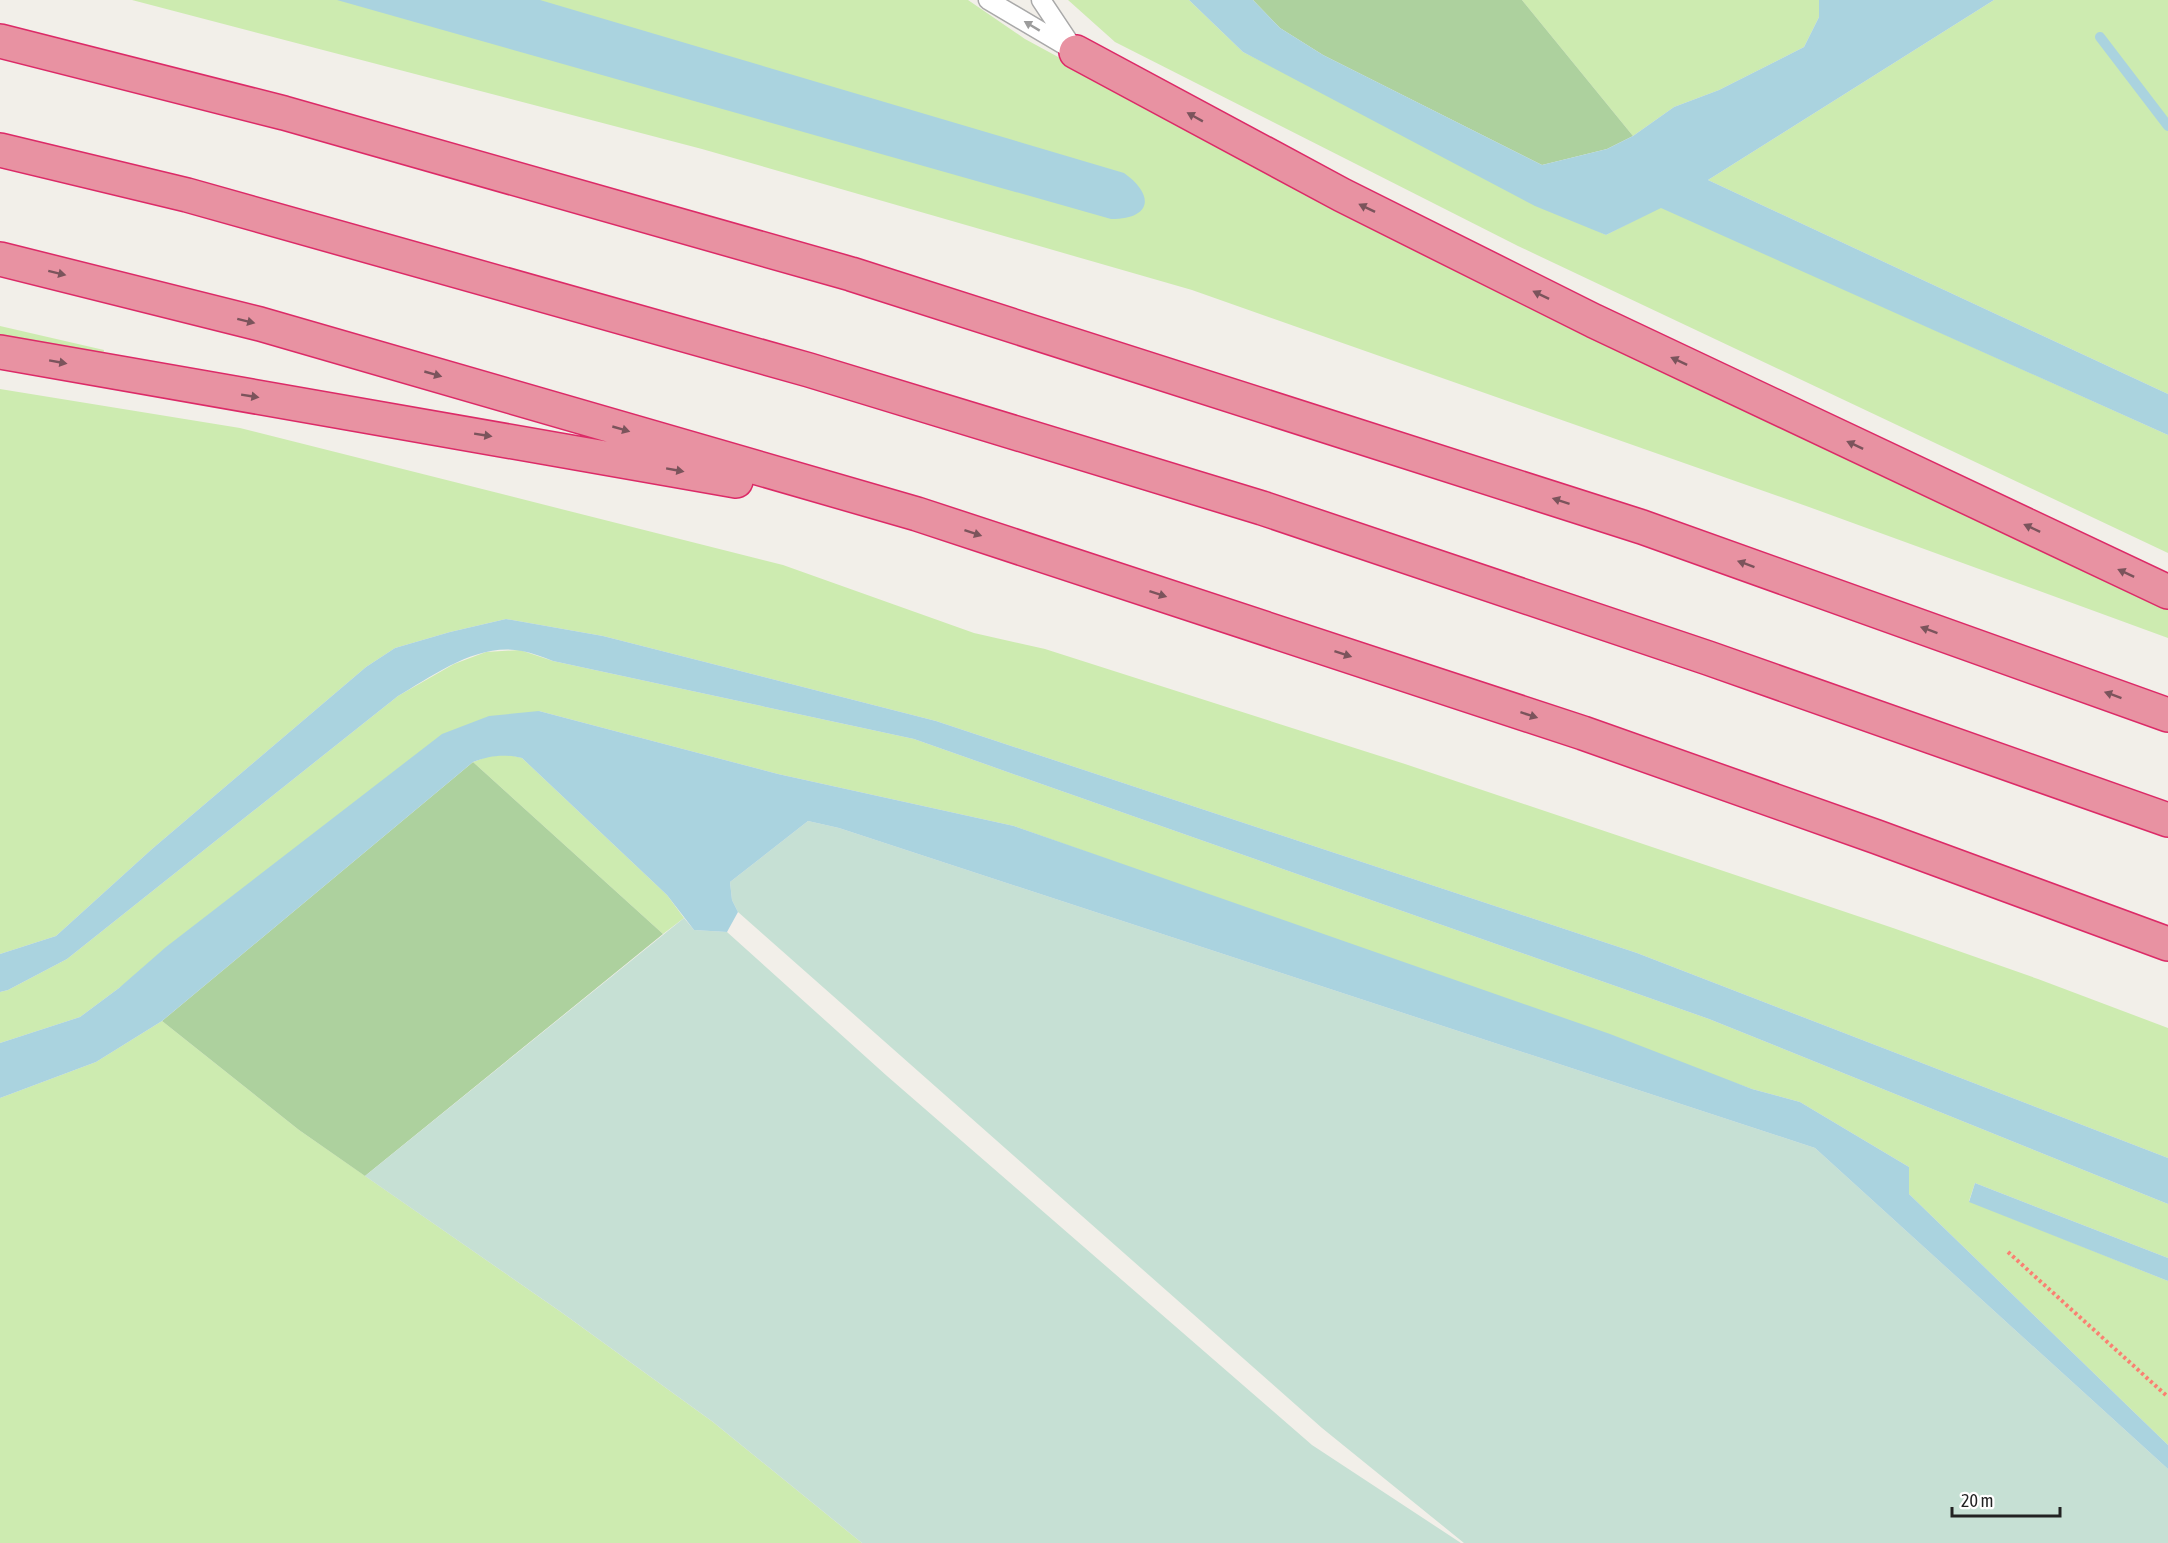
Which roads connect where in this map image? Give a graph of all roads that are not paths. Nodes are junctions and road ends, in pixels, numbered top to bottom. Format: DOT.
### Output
graph roads {
  1 [pos="988,0"];
  2 [pos="1041,0"];
  3 [pos="0,41"];
  4 [pos="1076,52"];
  5 [pos="0,150"];
  6 [pos="0,259"];
  7 [pos="0,351"];
  8 [pos="917,514"];
  9 [pos="2168,592"];
  10 [pos="2168,715"];
  11 [pos="2168,820"];
  12 [pos="2168,944"];
  4 -- 1 [label="lane, one-way"];
  2 -- 4 [label="lane"];
  10 -- 3 [label="highway, one-way"];
  9 -- 4 [label="highway, one-way"];
  5 -- 11 [label="highway"];
  6 -- 8 [label="highway, one-way"];
  7 -- 8 [label="highway, one-way"];
  8 -- 12 [label="highway, one-way"];
}
